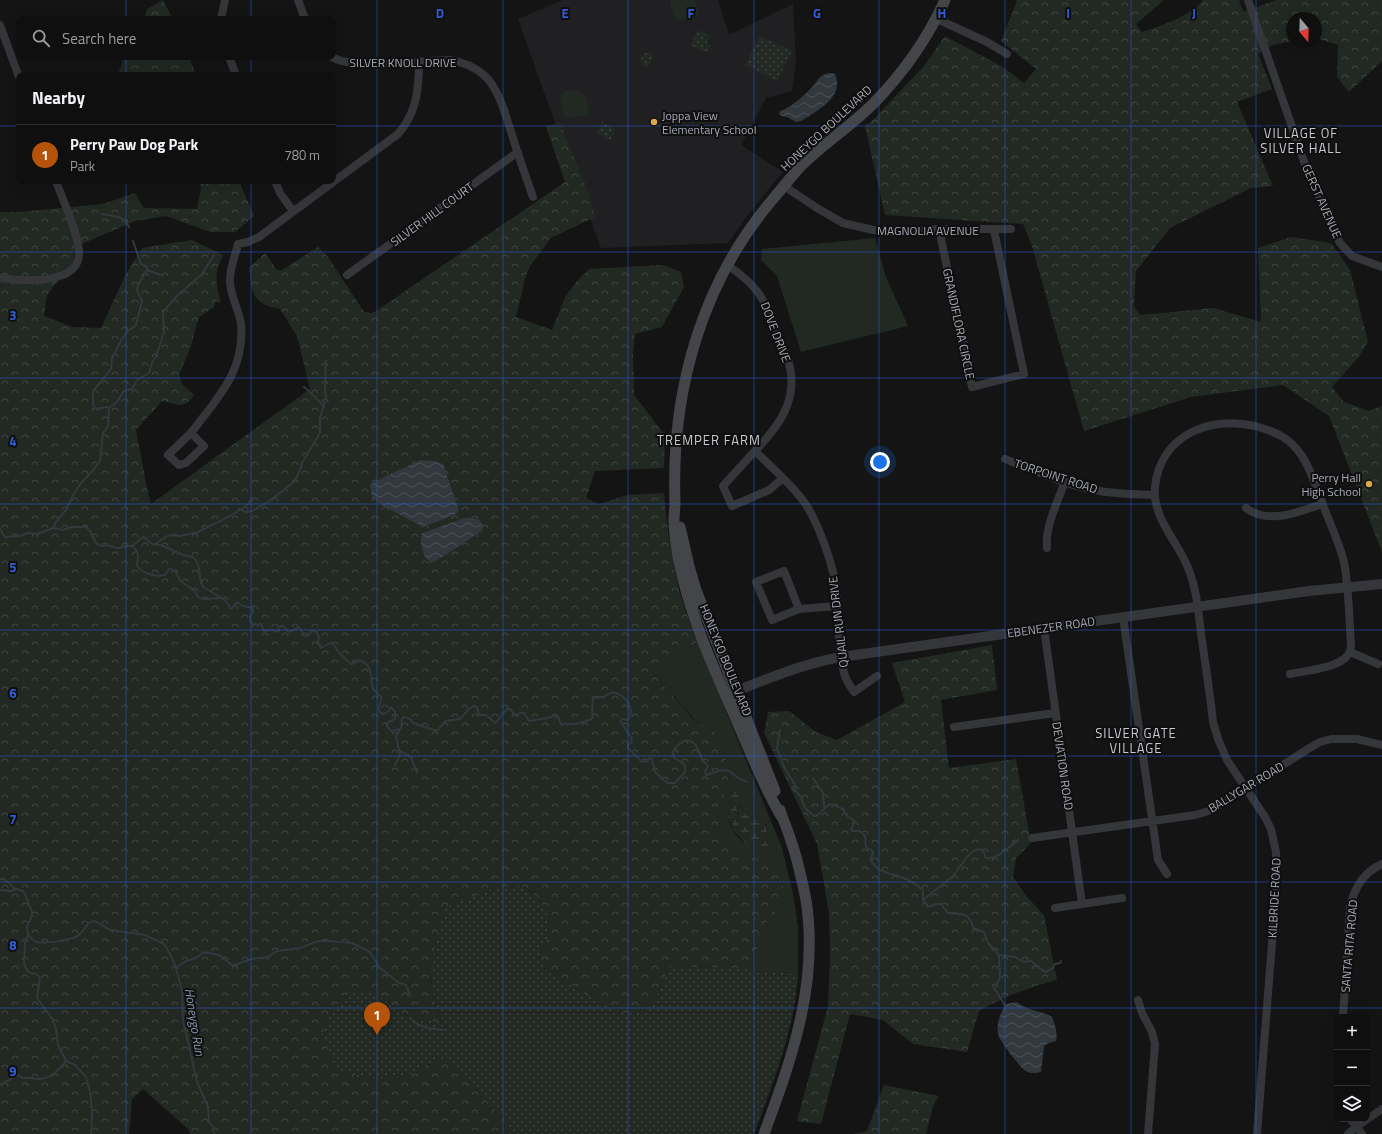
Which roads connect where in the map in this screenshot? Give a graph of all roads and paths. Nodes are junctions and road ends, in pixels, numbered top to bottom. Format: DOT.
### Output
graph roads {
  1 [pos="225,0"];
  2 [pos="298,0"];
  3 [pos="945,0"];
  4 [pos="1248,0"];
  5 [pos="222,16"];
  6 [pos="304,16"];
  7 [pos="936,19"];
  8 [pos="0,25"];
  9 [pos="1007,54"];
  10 [pos="336,59"];
  11 [pos="230,60"];
  12 [pos="419,61"];
  13 [pos="17,72"];
  14 [pos="235,72"];
  15 [pos="518,152"];
  16 [pos="336,180"];
  17 [pos="57,184"];
  18 [pos="276,184"];
  19 [pos="330,184"];
  20 [pos="784,186"];
  21 [pos="533,197"];
  22 [pos="293,211"];
  23 [pos="938,230"];
  24 [pos="994,230"];
  25 [pos="1011,230"];
  26 [pos="727,266"];
  27 [pos="1382,267"];
  28 [pos="347,275"];
  29 [pos="0,278"];
  30 [pos="191,433"];
  31 [pos="755,451"];
  32 [pos="1005,459"];
  33 [pos="783,478"];
  34 [pos="1065,482"];
  35 [pos="1155,495"];
  36 [pos="1322,504"];
  37 [pos="675,505"];
  38 [pos="1246,508"];
  39 [pos="1048,548"];
  40 [pos="1382,584"];
  41 [pos="1347,586"];
  42 [pos="837,606"];
  43 [pos="1198,606"];
  44 [pos="800,609"];
  45 [pos="1123,617"];
  46 [pos="1044,628"];
  47 [pos="1350,652"];
  48 [pos="841,657"];
  49 [pos="1378,664"];
  50 [pos="1290,674"];
  51 [pos="877,676"];
  52 [pos="736,691"];
  53 [pos="725,696"];
  54 [pos="1055,713"];
  55 [pos="954,727"];
  56 [pos="1382,746"];
  57 [pos="1247,788"];
  58 [pos="781,816"];
  59 [pos="1153,821"];
  60 [pos="1072,832"];
  61 [pos="1032,838"];
  62 [pos="1382,864"];
  63 [pos="1167,874"];
  64 [pos="1122,898"];
  65 [pos="1082,904"];
  66 [pos="1055,908"];
  67 [pos="1138,1000"];
  68 [pos="1343,1014"];
  69 [pos="1382,1109"];
  70 [pos="1352,1122"];
  71 [pos="1356,1127"];
  72 [pos="764,1134"];
  73 [pos="1148,1134"];
  74 [pos="1257,1134"];
  75 [pos="1348,1134"];
  76 [pos="1362,1134"];
  1 -- 5 [label="street"];
  2 -- 6 [label="street"];
  3 -- 7 [label="main road, HONEYGO BOULEVARD"];
  4 -- 27 [label="street, GERST AVENUE"];
  7 -- 9 [label="street"];
  7 -- 20 [label="main road, HONEYGO BOULEVARD"];
  8 -- 13 [label="street"];
  10 -- 12 [label="street, SILVER KNOLL DRIVE"];
  11 -- 14 [label="street"];
  12 -- 15 [label="street, SILVER KNOLL DRIVE"];
  12 -- 16 [label="street"];
  15 -- 21 [label="street, SILVER KNOLL DRIVE"];
  15 -- 28 [label="street, SILVER HILL COURT"];
  17 -- 29 [label="street"];
  18 -- 22 [label="street"];
  19 -- 22 [label="street"];
  20 -- 23 [label="street, MAGNOLIA AVENUE"];
  20 -- 26 [label="main road, HONEYGO BOULEVARD"];
  22 -- 30 [label="street"];
  23 -- 24 [label="street, MAGNOLIA AVENUE"];
  23 -- 24 [label="street, GRANDIFLORA CIRCLE"];
  24 -- 25 [label="street, MAGNOLIA AVENUE"];
  26 -- 31 [label="street, DOVE DRIVE"];
  26 -- 37 [label="main road, HONEYGO BOULEVARD"];
  31 -- 33 [label="street, QUAIL RUN DRIVE"];
  31 -- 33 [label="street, DOVE DRIVE"];
  32 -- 34 [label="street, TORPOINT ROAD"];
  33 -- 42 [label="street, QUAIL RUN DRIVE"];
  34 -- 35 [label="street, TORPOINT ROAD"];
  34 -- 39 [label="street"];
  35 -- 36 [label="street"];
  35 -- 43 [label="street, KILBRIDE ROAD"];
  36 -- 38 [label="street"];
  36 -- 41 [label="street"];
  37 -- 52 [label="main road, HONEYGO BOULEVARD"];
  37 -- 53 [label="main road, HONEYGO BOULEVARD"];
  40 -- 41 [label="street, EBENEZER ROAD"];
  41 -- 43 [label="street, EBENEZER ROAD"];
  41 -- 47 [label="street"];
  42 -- 44 [label="street"];
  42 -- 48 [label="street, QUAIL RUN DRIVE"];
  43 -- 45 [label="street, EBENEZER ROAD"];
  43 -- 57 [label="street, KILBRIDE ROAD"];
  44 -- 44 [label="street"];
  45 -- 46 [label="street, EBENEZER ROAD"];
  45 -- 59 [label="street"];
  46 -- 48 [label="street, EBENEZER ROAD"];
  46 -- 54 [label="street, DEVIATION ROAD"];
  47 -- 49 [label="street"];
  47 -- 50 [label="street"];
  48 -- 51 [label="street, QUAIL RUN DRIVE"];
  48 -- 52 [label="street, EBENEZER ROAD"];
  52 -- 53 [label="street, EBENEZER ROAD"];
  52 -- 58 [label="main road, HONEYGO BOULEVARD"];
  53 -- 58 [label="main road, HONEYGO BOULEVARD"];
  54 -- 55 [label="street"];
  54 -- 60 [label="street, DEVIATION ROAD"];
  56 -- 57 [label="street, BALLYGAR ROAD"];
  57 -- 59 [label="street, BALLYGAR ROAD"];
  57 -- 74 [label="street, KILBRIDE ROAD"];
  58 -- 72 [label="main road, HONEYGO BOULEVARD"];
  59 -- 60 [label="street, BALLYGAR ROAD"];
  59 -- 63 [label="street"];
  60 -- 61 [label="street, BALLYGAR ROAD"];
  60 -- 65 [label="street, DEVIATION ROAD"];
  62 -- 68 [label="street, SANTA RITA ROAD"];
  64 -- 65 [label="street"];
  65 -- 66 [label="street"];
  67 -- 73 [label="street"];
  69 -- 71 [label="street"];
  70 -- 71 [label="street"];
  71 -- 75 [label="street"];
  71 -- 76 [label="street"];
}
